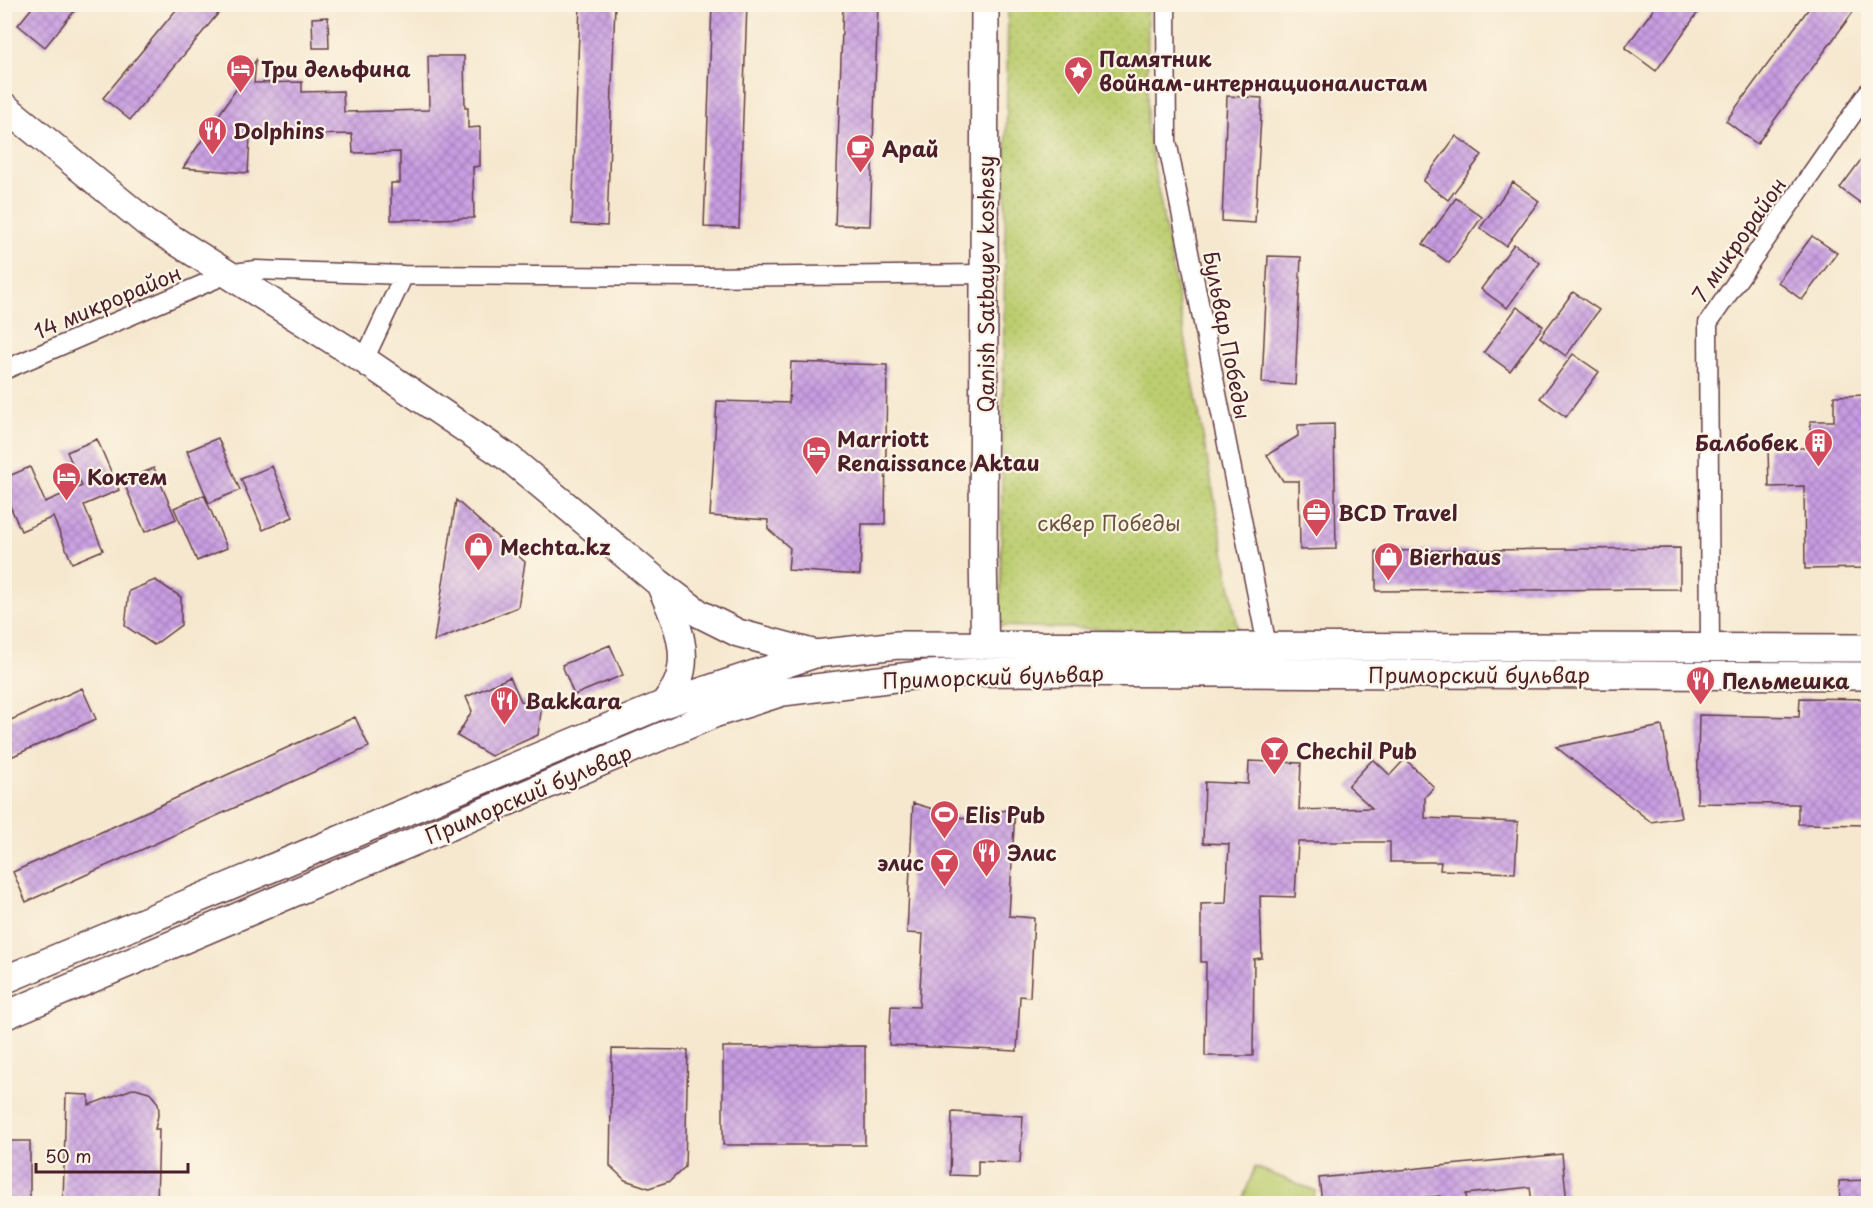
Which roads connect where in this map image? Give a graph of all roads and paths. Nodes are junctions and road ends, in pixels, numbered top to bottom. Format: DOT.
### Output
graph roads {
  1 [pos="985,4"];
  2 [pos="1166,4"];
  3 [pos="1869,92"];
  4 [pos="4,106"];
  5 [pos="227,274"];
  6 [pos="404,274"];
  7 [pos="985,274"];
  8 [pos="364,360"];
  9 [pos="4,370"];
  10 [pos="659,583"];
  11 [pos="1710,648"];
  12 [pos="1869,648"];
  13 [pos="815,654"];
  14 [pos="985,659"];
  15 [pos="1270,660"];
  16 [pos="1869,676"];
  17 [pos="858,681"];
  18 [pos="664,704"];
  19 [pos="4,980"];
  20 [pos="4,1016"];
  1 -- 7 [label="street, Qanish Satbayev koshesy"];
  2 -- 15 [label="street, Бульвар Победы"];
  3 -- 11 [label="street, 7 микрорайон"];
  4 -- 5 [label="street"];
  5 -- 6 [label="street, 14 микрорайон"];
  5 -- 8 [label="street"];
  5 -- 9 [label="street, 14 микрорайон"];
  6 -- 7 [label="street, 14 микрорайон"];
  6 -- 8 [label="street"];
  7 -- 14 [label="street, Qanish Satbayev koshesy"];
  8 -- 10 [label="street"];
  10 -- 13 [label="street"];
  10 -- 18 [label="street"];
  11 -- 12 [label="street, Приморский бульвар"];
  11 -- 15 [label="street, Приморский бульвар"];
  13 -- 14 [label="street, Приморский бульвар"];
  13 -- 17 [label="street"];
  13 -- 18 [label="street, Приморский бульвар"];
  14 -- 15 [label="street, Приморский бульвар"];
  14 -- 17 [label="street, Приморский бульвар"];
  15 -- 16 [label="street, Приморский бульвар"];
  17 -- 20 [label="street, Приморский бульвар"];
  18 -- 19 [label="street, Приморский бульвар"];
}
